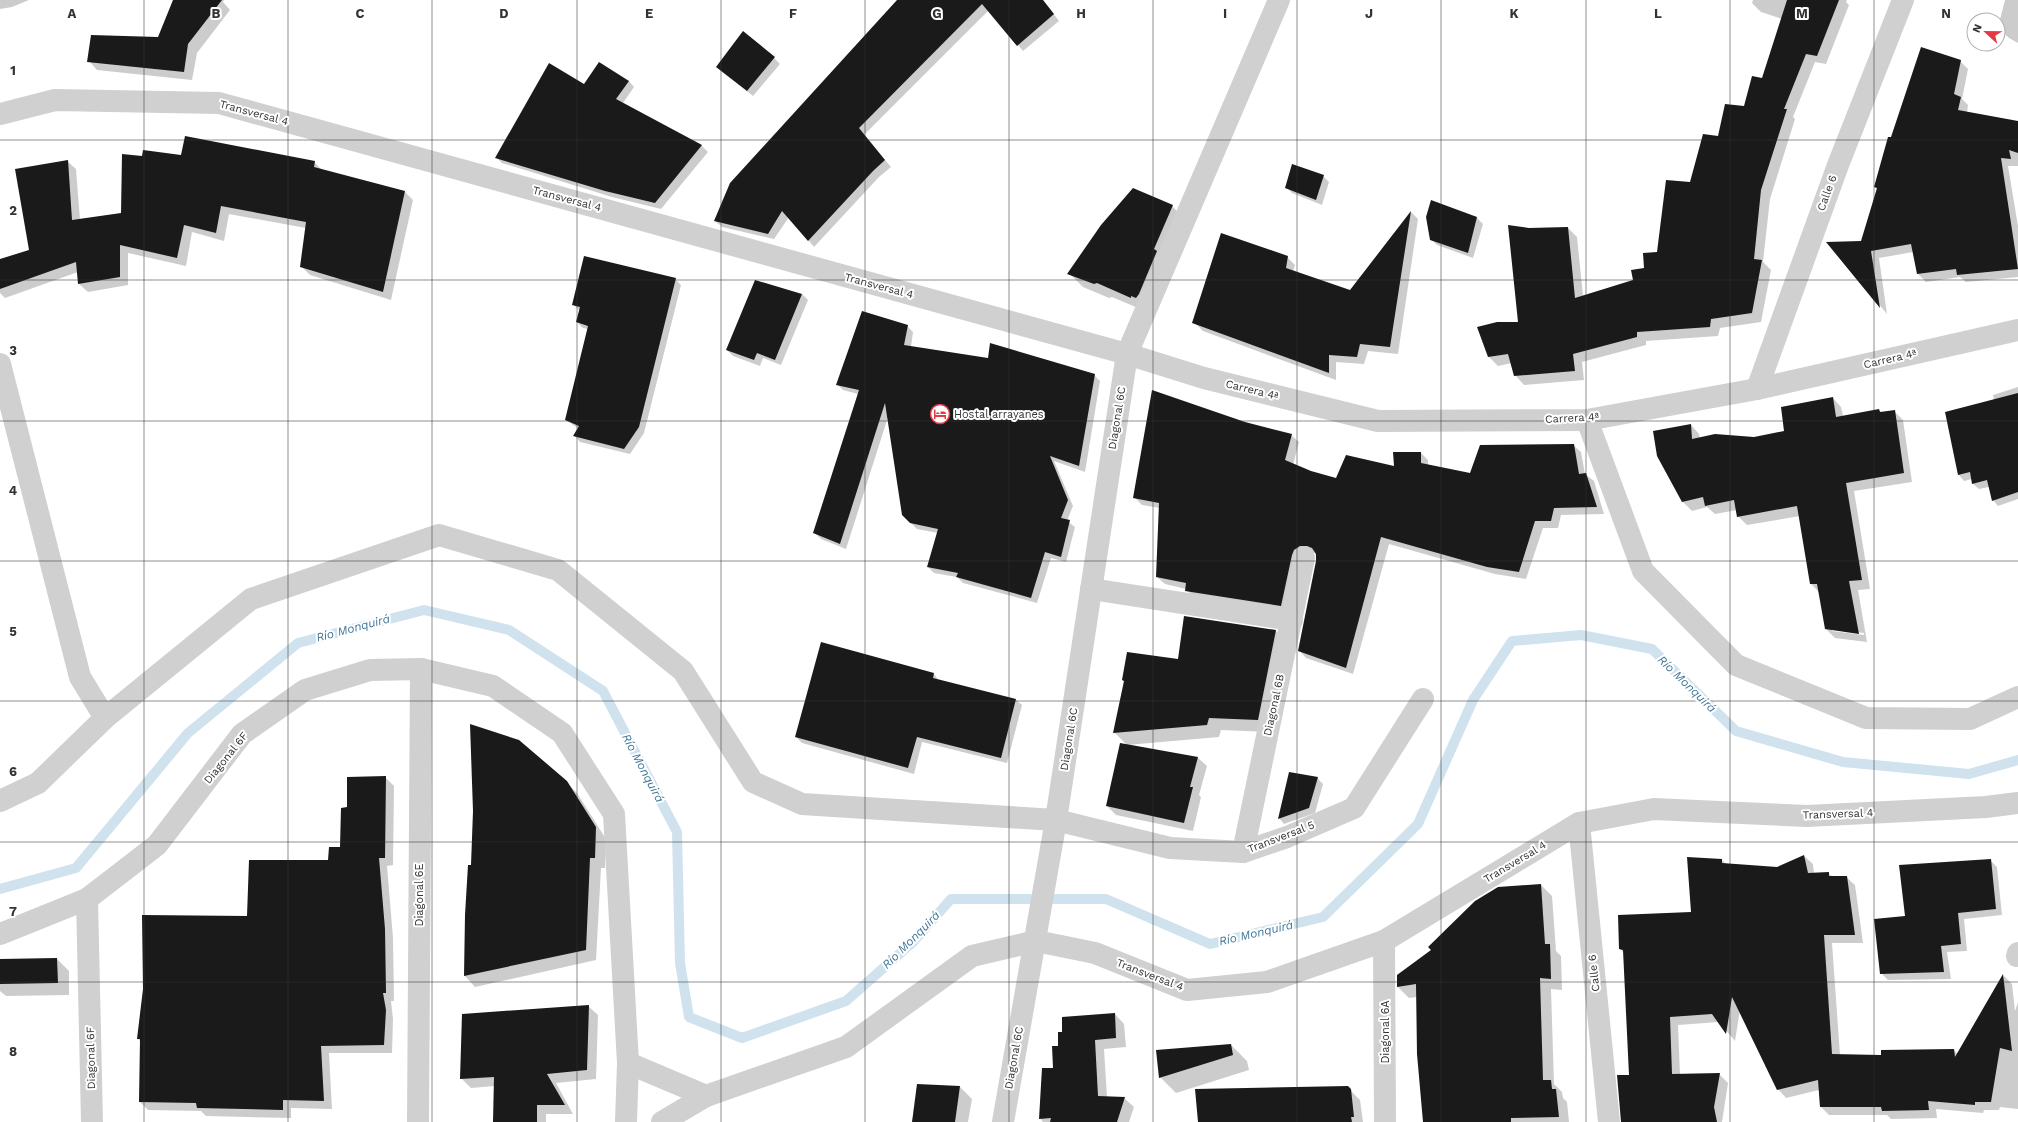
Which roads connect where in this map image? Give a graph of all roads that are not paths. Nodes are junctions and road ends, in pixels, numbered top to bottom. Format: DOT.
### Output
graph roads {
  1 [pos="1279,0"];
  2 [pos="1903,0"];
  3 [pos="0,114"];
  4 [pos="2018,330"];
  5 [pos="1127,354"];
  6 [pos="0,364"];
  7 [pos="1757,389"];
  8 [pos="1587,420"];
  9 [pos="1304,558"];
  10 [pos="1091,590"];
  11 [pos="1292,620"];
  12 [pos="421,668"];
  13 [pos="2018,697"];
  14 [pos="1423,699"];
  15 [pos="105,718"];
  16 [pos="0,801"];
  17 [pos="2018,803"];
  18 [pos="1056,820"];
  19 [pos="1579,823"];
  20 [pos="1243,852"];
  21 [pos="87,899"];
  22 [pos="0,934"];
  23 [pos="1036,941"];
  24 [pos="1384,941"];
  25 [pos="628,1063"];
  26 [pos="706,1096"];
  27 [pos="92,1122"];
  28 [pos="418,1122"];
  29 [pos="626,1122"];
  30 [pos="662,1122"];
  31 [pos="1003,1122"];
  32 [pos="1385,1122"];
  33 [pos="1609,1122"];
  1 -- 5 [label="street, Diagonal 6C"];
  2 -- 7 [label="street, Calle 6"];
  3 -- 5 [label="street, Transversal 4"];
  4 -- 7 [label="street, Carrera 4ª"];
  5 -- 8 [label="street, Carrera 4ª"];
  5 -- 10 [label="street, Diagonal 6C"];
  6 -- 15 [label="street"];
  7 -- 8 [label="street, Carrera 4ª"];
  8 -- 13 [label="street"];
  9 -- 11 [label="street, Diagonal 6B"];
  10 -- 11 [label="street"];
  10 -- 18 [label="street, Diagonal 6C"];
  11 -- 20 [label="street, Diagonal 6B"];
  12 -- 21 [label="street, Diagonal 6F"];
  12 -- 25 [label="street, Diagonal 6F"];
  12 -- 28 [label="street, Diagonal 6E"];
  14 -- 20 [label="street, Transversal 5"];
  15 -- 16 [label="street, Transversal 5"];
  15 -- 18 [label="street, Transversal 5"];
  17 -- 19 [label="street, Transversal 4"];
  18 -- 20 [label="street, Transversal 5"];
  18 -- 23 [label="street, Diagonal 6C"];
  19 -- 24 [label="street, Transversal 4"];
  19 -- 33 [label="street, Calle 6"];
  21 -- 22 [label="street, Diagonal 6F"];
  21 -- 27 [label="street, Diagonal 6F"];
  23 -- 24 [label="street, Transversal 4"];
  23 -- 26 [label="street"];
  23 -- 31 [label="street, Diagonal 6C"];
  24 -- 32 [label="street, Diagonal 6A"];
  25 -- 26 [label="street"];
  25 -- 29 [label="street, Diagonal 6F"];
  26 -- 30 [label="street"];
}
